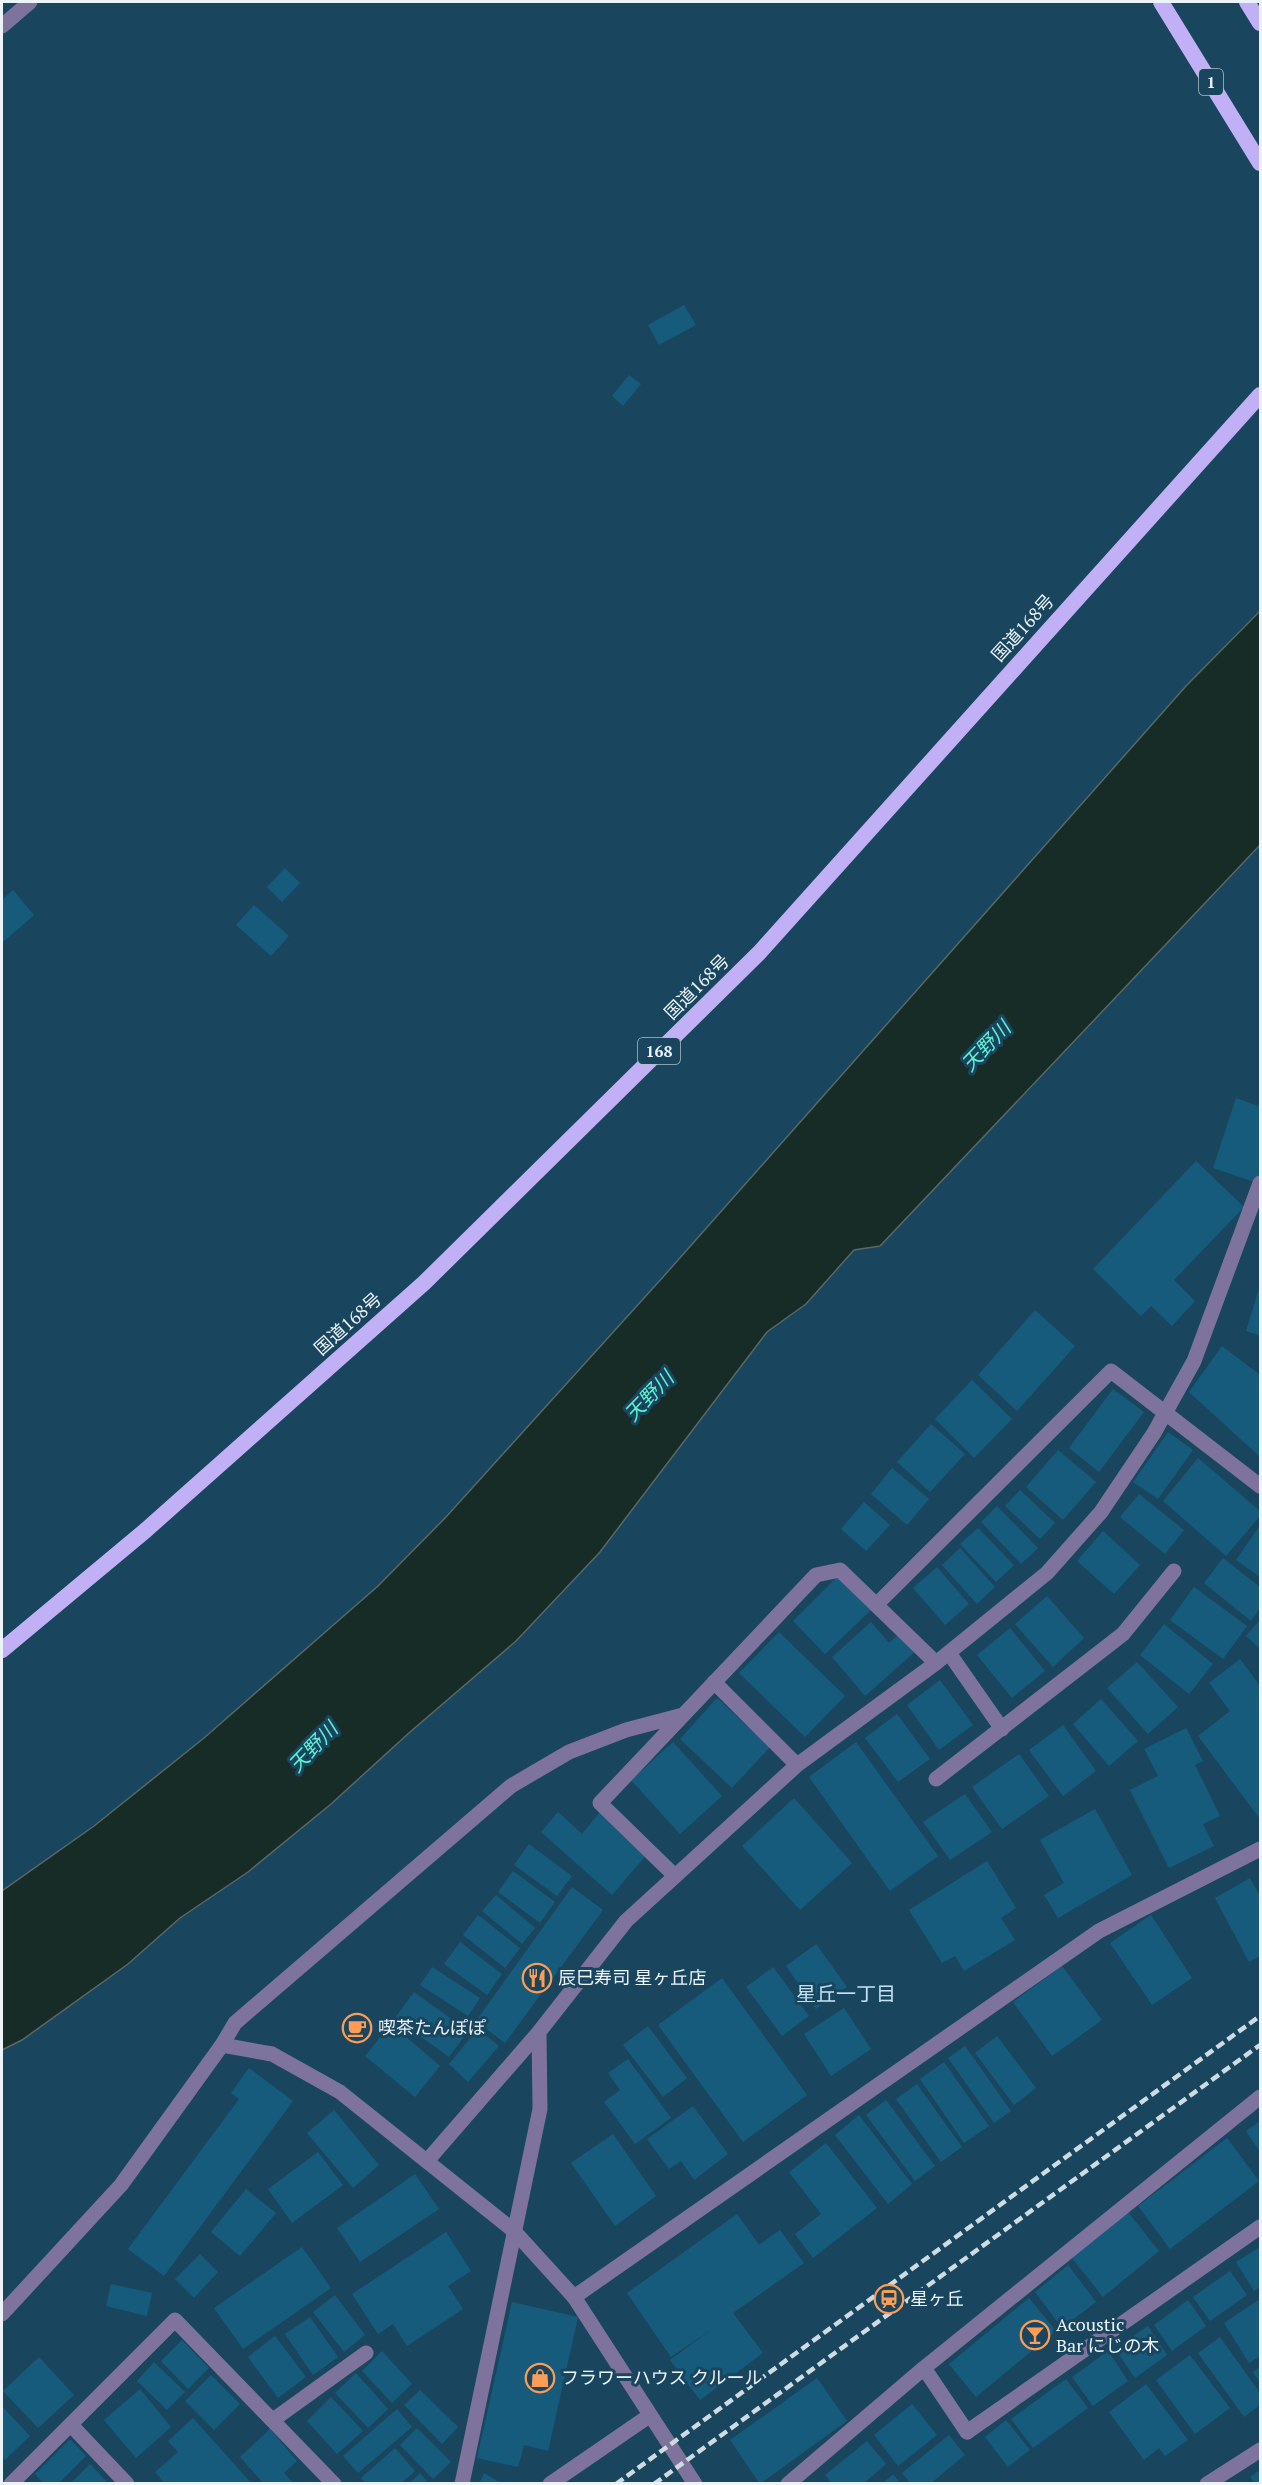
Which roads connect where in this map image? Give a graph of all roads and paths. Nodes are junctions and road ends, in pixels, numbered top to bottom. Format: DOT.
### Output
graph roads {
  1 [pos="30,2"];
  2 [pos="1161,2"];
  3 [pos="1247,2"];
  4 [pos="1260,23"];
  5 [pos="2,26"];
  6 [pos="1260,163"];
  7 [pos="1260,395"];
  8 [pos="1260,1183"];
  9 [pos="1165,1412"];
  10 [pos="1260,1486"];
  11 [pos="1174,1571"];
  12 [pos="876,1605"];
  13 [pos="2,1650"];
  14 [pos="943,1658"];
  15 [pos="714,1682"];
  16 [pos="684,1715"];
  17 [pos="1002,1729"];
  18 [pos="797,1765"];
  19 [pos="936,1779"];
  20 [pos="1260,1849"];
  21 [pos="675,1876"];
  22 [pos="539,2032"];
  23 [pos="222,2045"];
  24 [pos="1260,2097"];
  25 [pos="427,2161"];
  26 [pos="1260,2227"];
  27 [pos="514,2231"];
  28 [pos="574,2297"];
  29 [pos="2,2314"];
  30 [pos="366,2353"];
  31 [pos="924,2368"];
  32 [pos="650,2416"];
  33 [pos="273,2420"];
  34 [pos="71,2425"];
  35 [pos="1260,2450"];
  36 [pos="1213,2482"];
  37 [pos="12,2484"];
  38 [pos="127,2484"];
  39 [pos="334,2484"];
  40 [pos="462,2484"];
  41 [pos="550,2484"];
  42 [pos="695,2484"];
  43 [pos="788,2484"];
  1 -- 5 [label="street"];
  2 -- 6 [label="highway, 1"];
  3 -- 4 [label="highway"];
  7 -- 13 [label="highway, 国道168号 / 168"];
  8 -- 9 [label="street"];
  9 -- 10 [label="street"];
  9 -- 12 [label="street"];
  9 -- 14 [label="street"];
  11 -- 17 [label="street"];
  12 -- 14 [label="street"];
  12 -- 15 [label="street"];
  14 -- 17 [label="street"];
  14 -- 18 [label="street"];
  15 -- 16 [label="street"];
  15 -- 18 [label="street"];
  16 -- 21 [label="street"];
  16 -- 23 [label="street"];
  17 -- 19 [label="street"];
  18 -- 21 [label="street"];
  20 -- 28 [label="street"];
  21 -- 22 [label="street"];
  22 -- 25 [label="street"];
  22 -- 27 [label="street"];
  23 -- 25 [label="street"];
  23 -- 29 [label="street"];
  24 -- 31 [label="street"];
  25 -- 27 [label="street"];
  26 -- 31 [label="street"];
  27 -- 28 [label="street"];
  27 -- 40 [label="street"];
  28 -- 32 [label="street"];
  30 -- 33 [label="street"];
  31 -- 43 [label="street"];
  32 -- 41 [label="street"];
  32 -- 42 [label="street"];
  33 -- 34 [label="street"];
  33 -- 39 [label="street"];
  34 -- 37 [label="street"];
  34 -- 38 [label="street"];
  35 -- 36 [label="street"];
}
